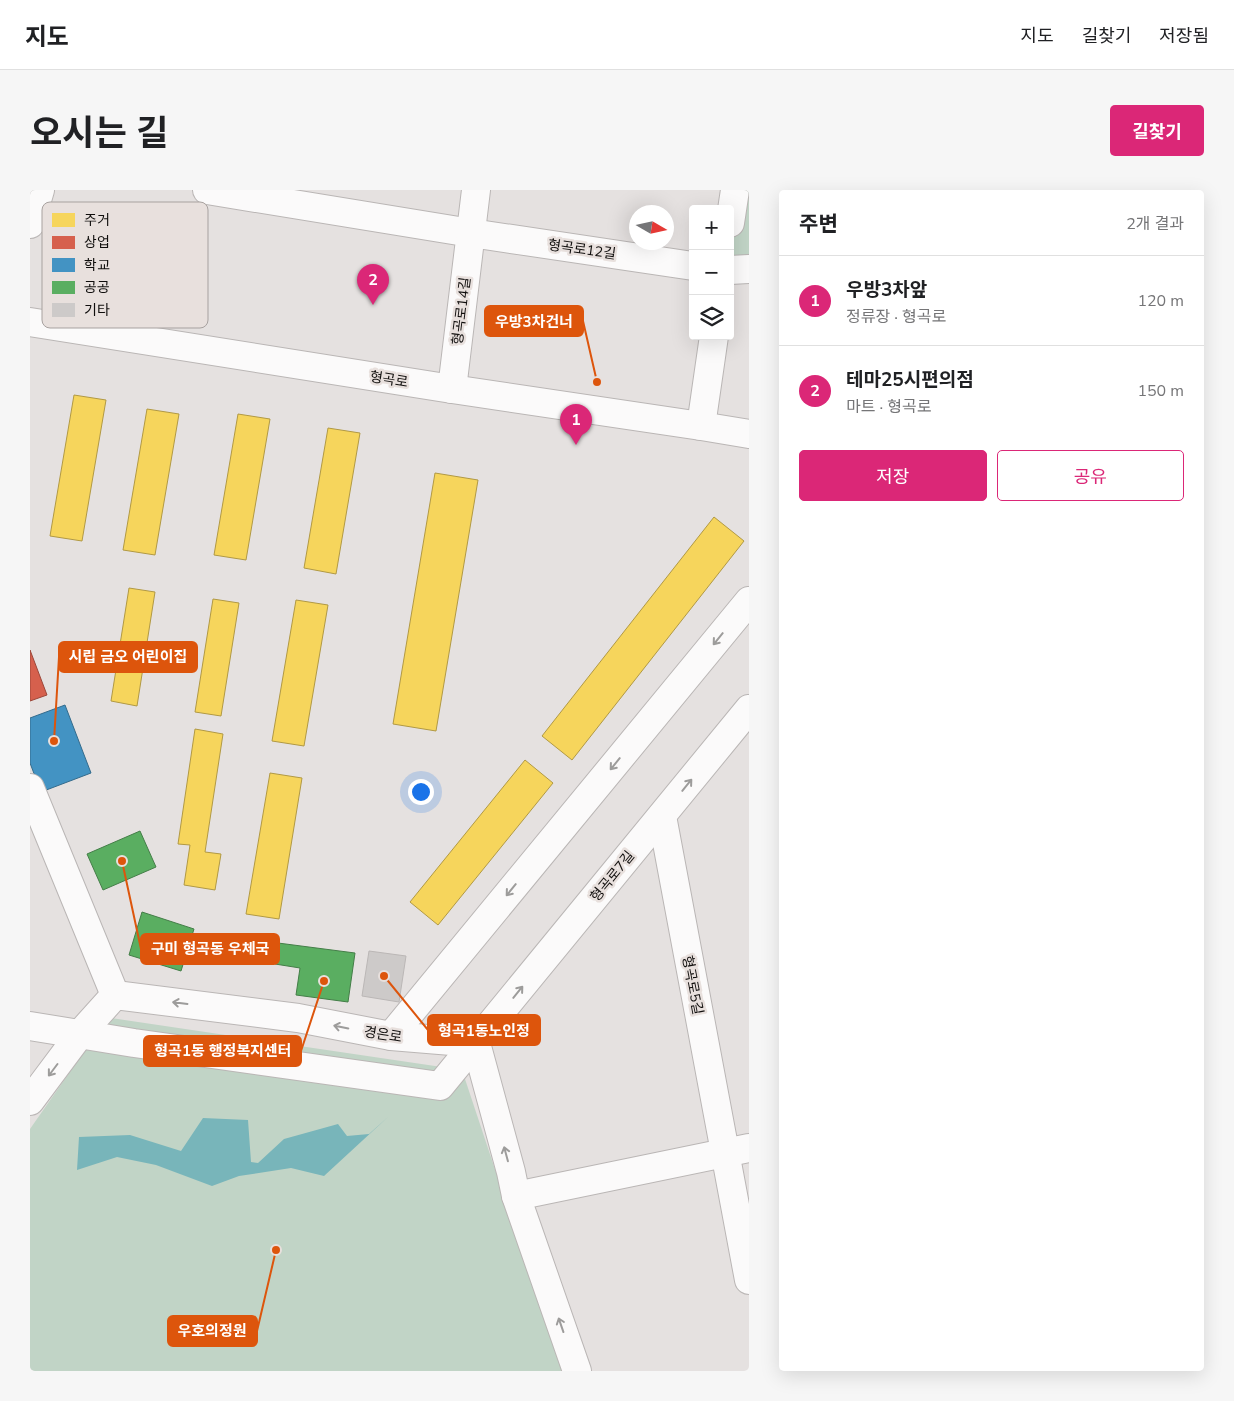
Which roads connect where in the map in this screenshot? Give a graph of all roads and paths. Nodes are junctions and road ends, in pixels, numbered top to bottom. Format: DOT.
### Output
graph roads {
  1 [pos="40,190"];
  2 [pos="207,190"];
  3 [pos="476,190"];
  4 [pos="735,190"];
  5 [pos="328,200"];
  6 [pos="733,205"];
  7 [pos="30,224"];
  8 [pos="470,232"];
  9 [pos="689,265"];
  10 [pos="749,269"];
  11 [pos="734,270"];
  12 [pos="68,328"];
  13 [pos="713,340"];
  14 [pos="452,389"];
  15 [pos="701,426"];
  16 [pos="749,434"];
  17 [pos="749,601"];
  18 [pos="749,709"];
  19 [pos="30,788"];
  20 [pos="662,816"];
  21 [pos="115,995"];
  22 [pos="30,1026"];
  23 [pos="80,1034"];
  24 [pos="391,1036"];
  25 [pos="476,1043"];
  26 [pos="30,1101"];
  27 [pos="737,1151"];
  28 [pos="516,1196"];
  29 [pos="749,1280"];
  30 [pos="577,1371"];
  1 -- 7 [label="street"];
  2 -- 5 [label="street"];
  3 -- 8 [label="street, 형곡로14길"];
  4 -- 6 [label="street"];
  5 -- 8 [label="street"];
  8 -- 9 [label="street, 형곡로12길"];
  8 -- 14 [label="street, 형곡로14길"];
  10 -- 11 [label="street"];
  12 -- 14 [label="street, 형곡로"];
  13 -- 15 [label="street"];
  14 -- 15 [label="street, 형곡로"];
  15 -- 16 [label="street, 형곡로"];
  17 -- 24 [label="street, one-way"];
  20 -- 18 [label="street, 형곡로7길, one-way"];
  19 -- 21 [label="street"];
  25 -- 20 [label="street, 형곡로7길, one-way"];
  20 -- 27 [label="street, 형곡로5길"];
  21 -- 23 [label="street"];
  24 -- 21 [label="street, 경은로, one-way"];
  22 -- 23 [label="street"];
  23 -- 25 [label="street, 형곡로7길"];
  23 -- 26 [label="street, one-way"];
  24 -- 25 [label="street, 경은로"];
  28 -- 25 [label="street, one-way"];
  27 -- 28 [label="street"];
  27 -- 29 [label="street, 형곡로5길"];
  30 -- 28 [label="street, one-way"];
}
